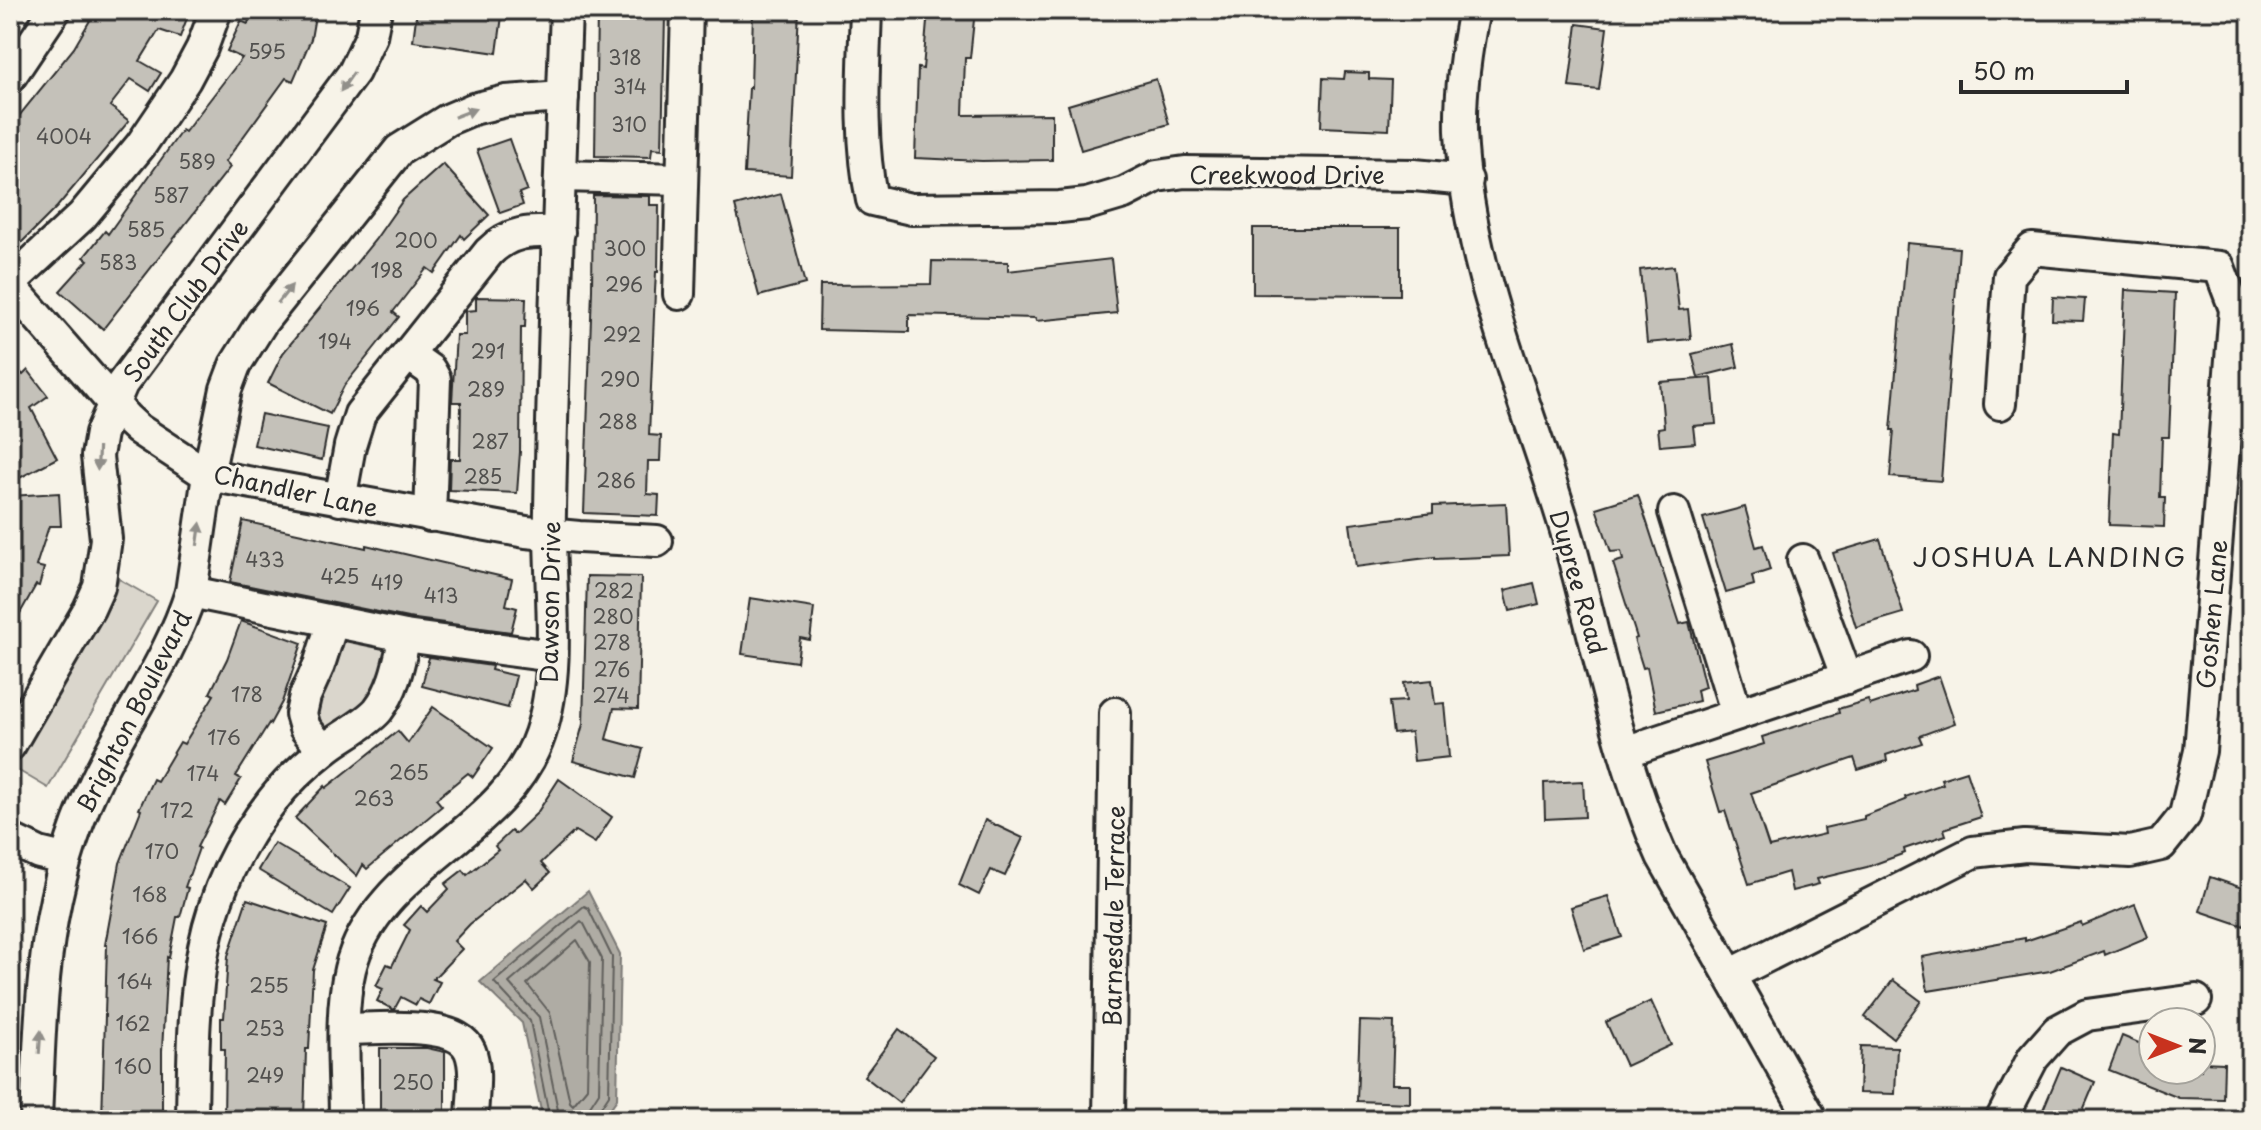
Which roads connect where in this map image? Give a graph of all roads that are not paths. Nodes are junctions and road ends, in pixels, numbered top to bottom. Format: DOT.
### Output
graph roads {
  1 [pos="55,10"];
  2 [pos="216,10"];
  3 [pos="376,10"];
  4 [pos="566,10"];
  5 [pos="687,10"];
  6 [pos="866,10"];
  7 [pos="1474,10"];
  8 [pos="10,77"];
  9 [pos="563,97"];
  10 [pos="561,176"];
  11 [pos="681,179"];
  12 [pos="1467,180"];
  13 [pos="559,232"];
  14 [pos="10,284"];
  15 [pos="679,294"];
  16 [pos="409,355"];
  17 [pos="114,403"];
  18 [pos="2000,404"];
  19 [pos="208,475"];
  20 [pos="340,500"];
  21 [pos="1674,512"];
  22 [pos="430,516"];
  23 [pos="550,534"];
  24 [pos="657,541"];
  25 [pos="1803,560"];
  26 [pos="191,592"];
  27 [pos="333,621"];
  28 [pos="405,636"];
  29 [pos="552,656"];
  30 [pos="1911,656"];
  31 [pos="1847,678"];
  32 [pos="1115,713"];
  33 [pos="1737,714"];
  34 [pos="10,745"];
  35 [pos="323,750"];
  36 [pos="1625,752"];
  37 [pos="10,839"];
  38 [pos="64,859"];
  39 [pos="1730,975"];
  40 [pos="2196,1000"];
  41 [pos="345,1029"];
  42 [pos="36,1120"];
  43 [pos="192,1120"];
  44 [pos="345,1120"];
  45 [pos="472,1120"];
  46 [pos="1109,1120"];
  47 [pos="1810,1120"];
  48 [pos="2001,1120"];
  1 -- 8 [label="street"];
  2 -- 14 [label="street"];
  3 -- 17 [label="street, South Club Drive, one-way"];
  4 -- 9 [label="street, Dawson Drive"];
  5 -- 11 [label="street"];
  6 -- 12 [label="street, Creekwood Drive"];
  7 -- 12 [label="street, Dupree Road"];
  9 -- 10 [label="street, Dawson Drive"];
  19 -- 9 [label="street, Brighton Boulevard, one-way"];
  10 -- 11 [label="street"];
  10 -- 13 [label="street, Dawson Drive"];
  11 -- 15 [label="street"];
  12 -- 36 [label="street, Dupree Road"];
  13 -- 16 [label="street"];
  13 -- 23 [label="street, Dawson Drive"];
  14 -- 17 [label="street, Chandler Lane"];
  16 -- 20 [label="street"];
  16 -- 22 [label="street"];
  17 -- 19 [label="street, Chandler Lane"];
  17 -- 34 [label="street, South Club Drive, one-way"];
  18 -- 39 [label="street, Goshen Lane"];
  19 -- 20 [label="street, Chandler Lane"];
  26 -- 19 [label="street, Brighton Boulevard, one-way"];
  20 -- 22 [label="street, Chandler Lane"];
  21 -- 33 [label="street"];
  22 -- 23 [label="street, Chandler Lane"];
  23 -- 24 [label="street, Chandler Lane"];
  23 -- 29 [label="street, Dawson Drive"];
  25 -- 31 [label="street"];
  26 -- 27 [label="street"];
  26 -- 38 [label="street, Brighton Boulevard"];
  27 -- 28 [label="street"];
  27 -- 35 [label="street"];
  28 -- 29 [label="street"];
  28 -- 35 [label="street"];
  29 -- 41 [label="street, Dawson Drive"];
  30 -- 31 [label="street"];
  31 -- 33 [label="street"];
  32 -- 46 [label="street, Barnesdale Terrace"];
  33 -- 36 [label="street"];
  35 -- 43 [label="street"];
  36 -- 39 [label="street, Dupree Road"];
  37 -- 38 [label="street"];
  42 -- 38 [label="street, Brighton Boulevard, one-way"];
  39 -- 47 [label="street, Dupree Road"];
  40 -- 48 [label="street"];
  41 -- 44 [label="street, Dawson Drive"];
  41 -- 45 [label="street"];
}
